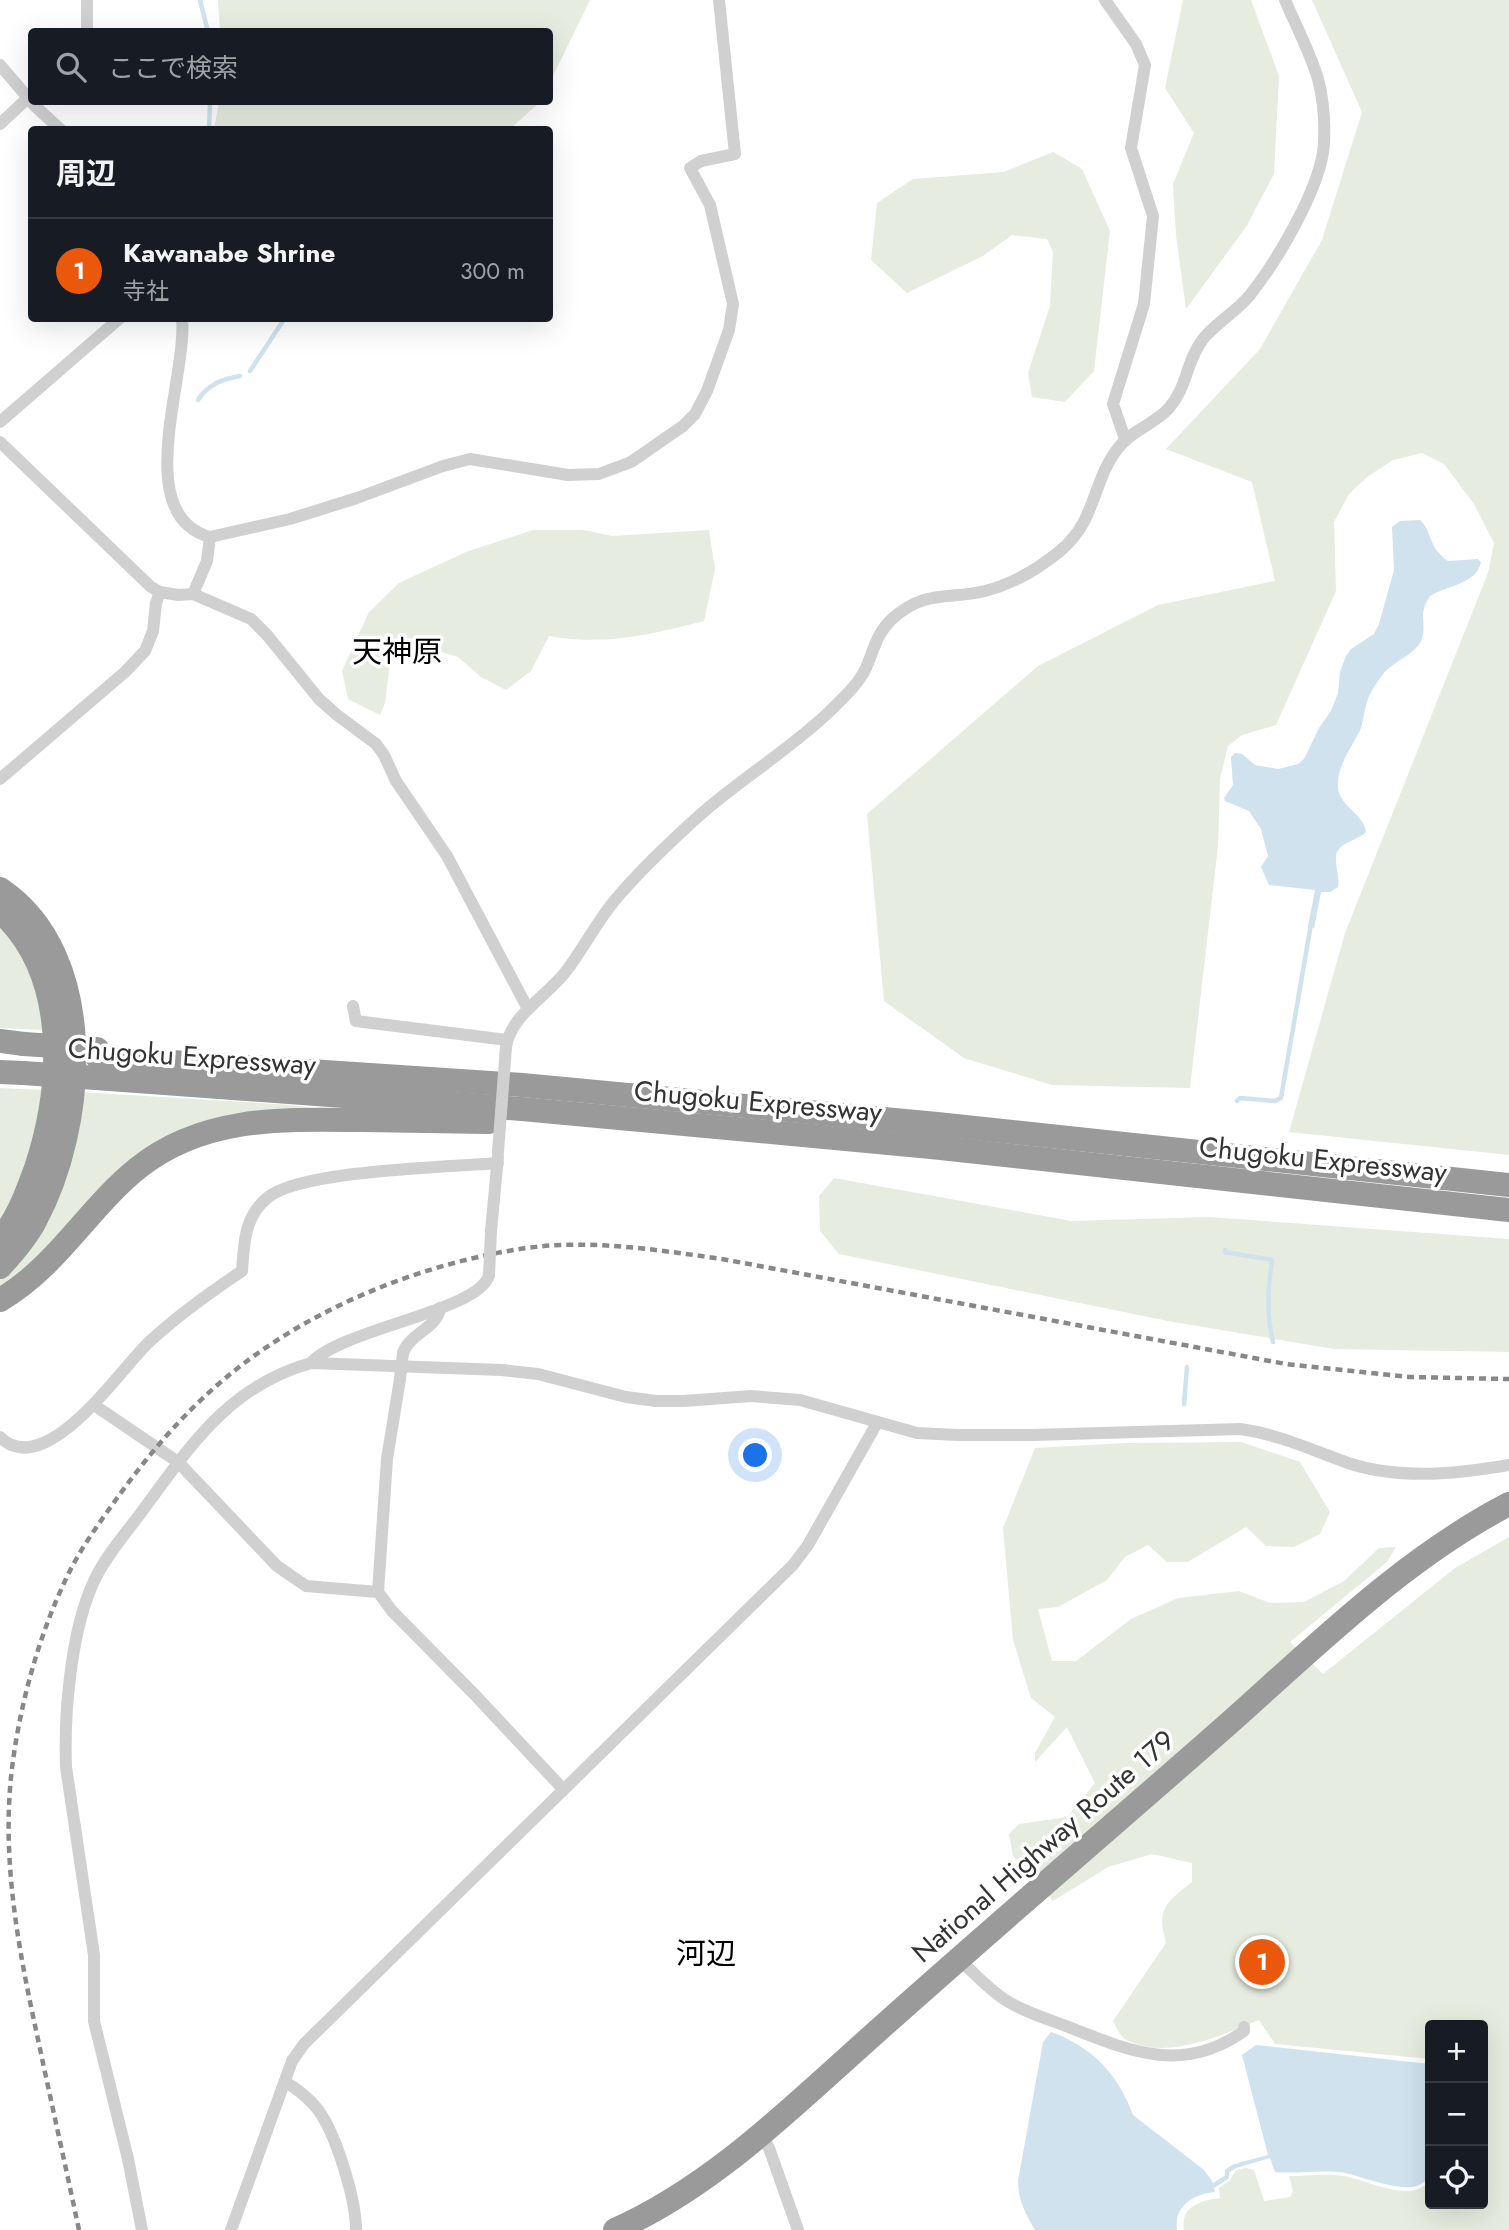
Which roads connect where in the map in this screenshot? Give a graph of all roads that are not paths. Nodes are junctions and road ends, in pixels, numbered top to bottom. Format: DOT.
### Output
graph roads {
  1 [pos="87,0"];
  2 [pos="719,0"];
  3 [pos="1105,0"];
  4 [pos="1285,0"];
  5 [pos="88,28"];
  6 [pos="0,65"];
  7 [pos="28,95"];
  8 [pos="28,97"];
  9 [pos="37,105"];
  10 [pos="0,124"];
  11 [pos="57,126"];
  12 [pos="115,322"];
  13 [pos="182,322"];
  14 [pos="0,422"];
  15 [pos="1125,439"];
  16 [pos="0,442"];
  17 [pos="210,537"];
  18 [pos="160,592"];
  19 [pos="193,594"];
  20 [pos="0,779"];
  21 [pos="0,888"];
  22 [pos="0,911"];
  23 [pos="353,1006"];
  24 [pos="528,1009"];
  25 [pos="506,1043"];
  26 [pos="12,1055"];
  27 [pos="97,1061"];
  28 [pos="686,1125"];
  29 [pos="498,1157"];
  30 [pos="1509,1185"];
  31 [pos="1509,1210"];
  32 [pos="0,1239"];
  33 [pos="0,1267"];
  34 [pos="0,1300"];
  35 [pos="440,1308"];
  36 [pos="311,1363"];
  37 [pos="94,1405"];
  38 [pos="877,1423"];
  39 [pos="0,1437"];
  40 [pos="178,1462"];
  41 [pos="1509,1465"];
  42 [pos="1509,1504"];
  43 [pos="378,1592"];
  44 [pos="563,1789"];
  45 [pos="958,1958"];
  46 [pos="1244,2027"];
  47 [pos="285,2082"];
  48 [pos="761,2134"];
  49 [pos="142,2230"];
  50 [pos="232,2230"];
  51 [pos="356,2230"];
  52 [pos="615,2230"];
  53 [pos="798,2230"];
  1 -- 5 [label="street"];
  2 -- 17 [label="street"];
  3 -- 15 [label="street"];
  4 -- 15 [label="street"];
  6 -- 7 [label="street"];
  8 -- 10 [label="street"];
  9 -- 11 [label="street"];
  12 -- 14 [label="street"];
  13 -- 17 [label="street"];
  15 -- 24 [label="street"];
  16 -- 18 [label="street"];
  17 -- 19 [label="street"];
  18 -- 19 [label="street"];
  18 -- 20 [label="street"];
  19 -- 24 [label="street"];
  21 -- 33 [label="highway"];
  22 -- 32 [label="highway"];
  23 -- 25 [label="street"];
  24 -- 25 [label="street"];
  25 -- 29 [label="street, bridge"];
  26 -- 27 [label="highway, Chugoku Expressway"];
  27 -- 28 [label="highway, Chugoku Expressway"];
  27 -- 30 [label="highway, Chugoku Expressway"];
  28 -- 31 [label="highway, Chugoku Expressway"];
  28 -- 34 [label="highway"];
  29 -- 35 [label="street, bridge"];
  29 -- 37 [label="street"];
  35 -- 36 [label="street"];
  35 -- 43 [label="street, bridge"];
  36 -- 38 [label="street"];
  36 -- 40 [label="street"];
  37 -- 39 [label="street"];
  37 -- 40 [label="street"];
  38 -- 41 [label="street"];
  38 -- 44 [label="street"];
  40 -- 43 [label="street"];
  40 -- 49 [label="street"];
  42 -- 45 [label="highway, National Highway Route 179"];
  43 -- 44 [label="street"];
  44 -- 47 [label="street"];
  45 -- 46 [label="street"];
  45 -- 48 [label="highway, National Highway Route 179"];
  47 -- 50 [label="street"];
  47 -- 51 [label="street"];
  48 -- 52 [label="highway, National Highway Route 179"];
  48 -- 53 [label="street"];
}
